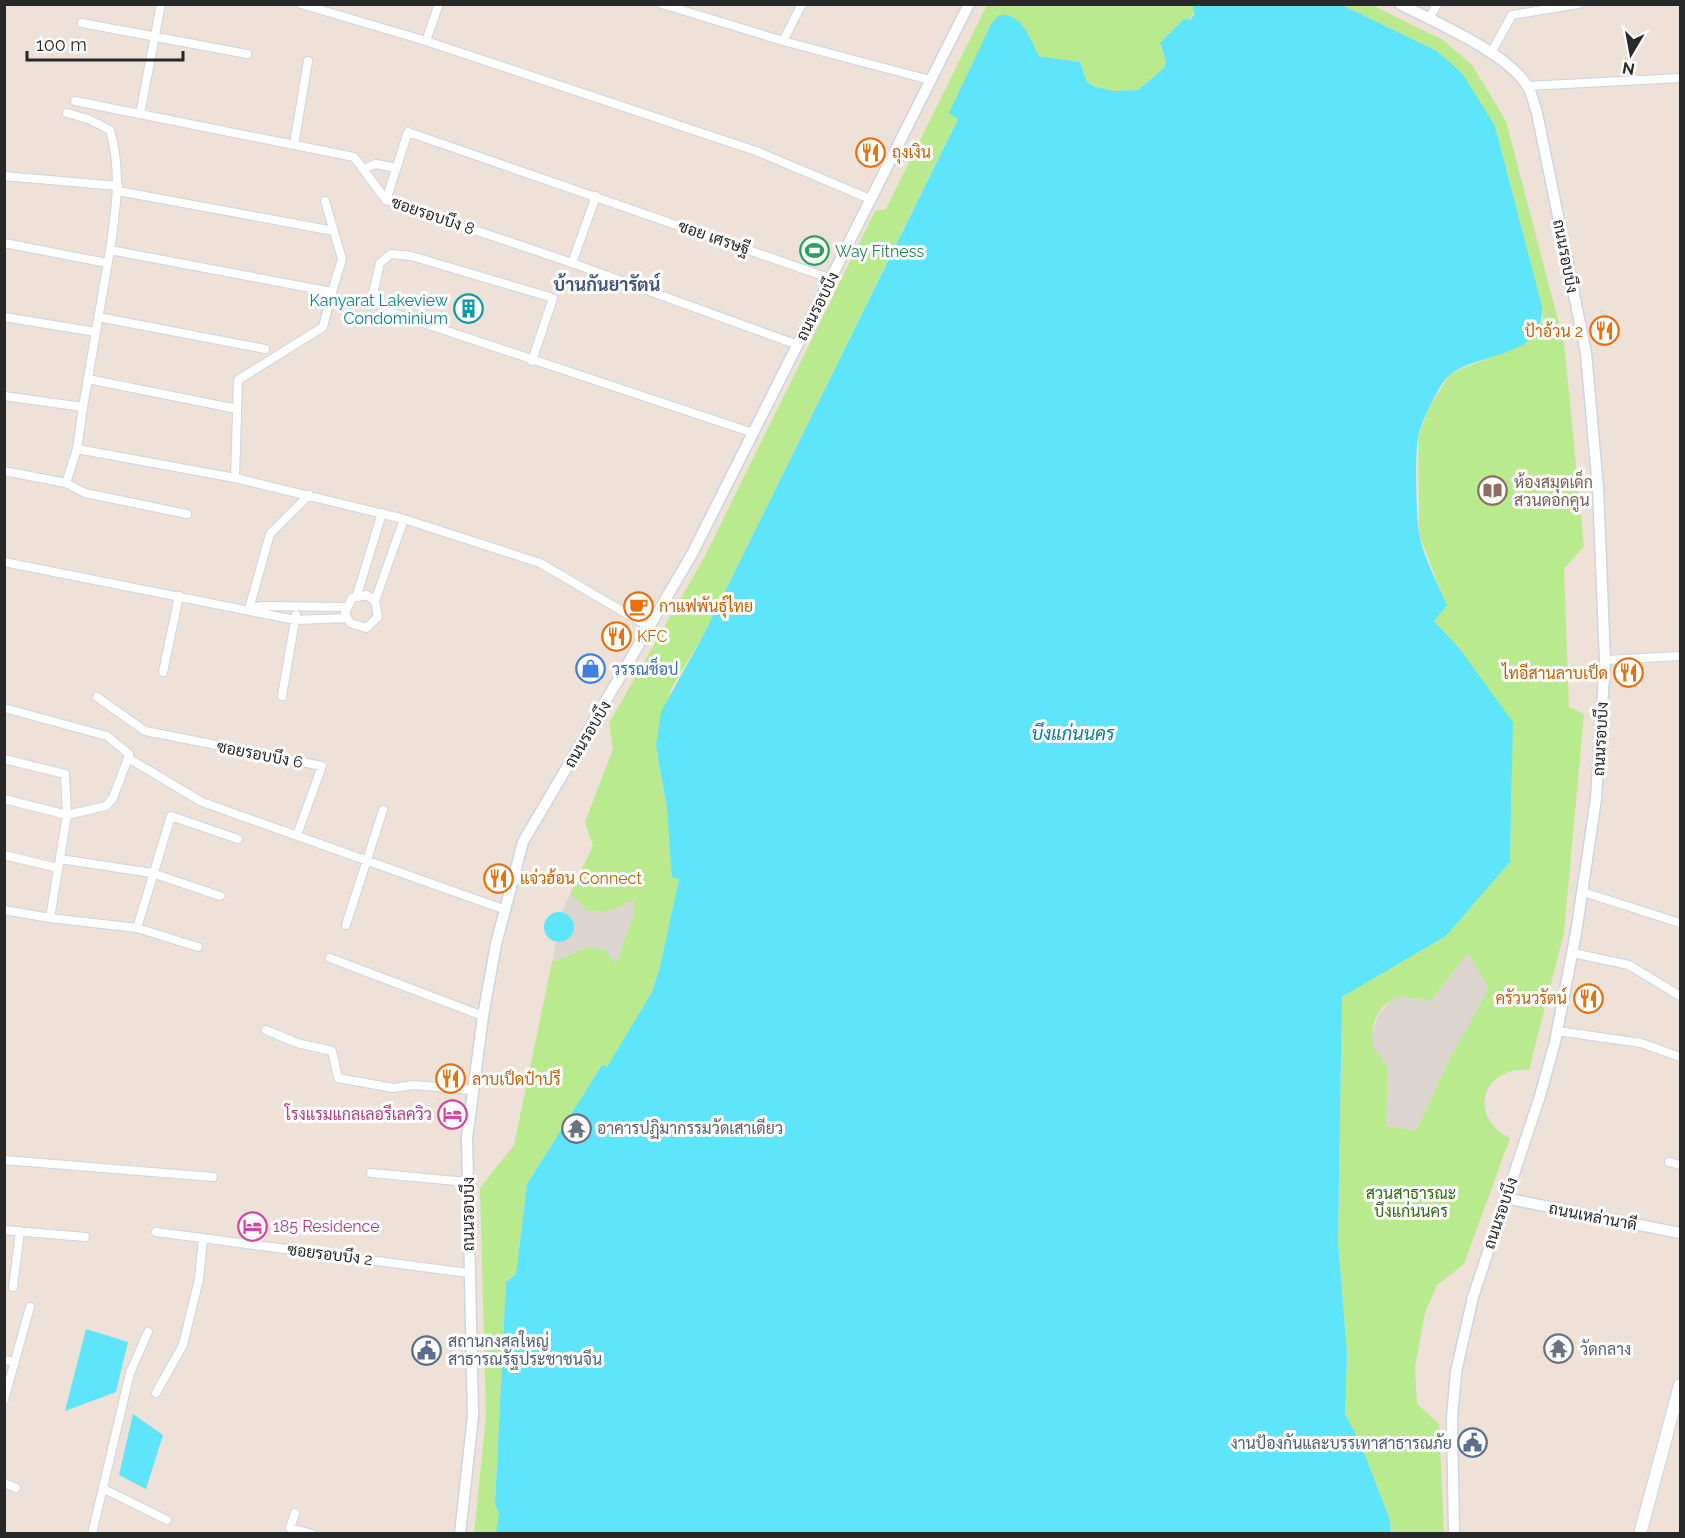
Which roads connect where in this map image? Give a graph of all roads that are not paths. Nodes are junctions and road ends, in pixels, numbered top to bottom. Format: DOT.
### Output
graph roads {
  1 [pos="161,4"];
  2 [pos="301,4"];
  3 [pos="439,4"];
  4 [pos="662,4"];
  5 [pos="802,4"];
  6 [pos="969,4"];
  7 [pos="1400,4"];
  8 [pos="1437,4"];
  9 [pos="1578,4"];
  10 [pos="1429,19"];
  11 [pos="82,22"];
  12 [pos="155,37"];
  13 [pos="426,41"];
  14 [pos="783,41"];
  15 [pos="1491,53"];
  16 [pos="247,54"];
  17 [pos="308,61"];
  18 [pos="1680,78"];
  19 [pos="930,80"];
  20 [pos="1527,86"];
  21 [pos="75,101"];
  22 [pos="67,113"];
  23 [pos="140,114"];
  24 [pos="294,145"];
  25 [pos="396,168"];
  26 [pos="363,169"];
  27 [pos="4,176"];
  28 [pos="118,188"];
  29 [pos="596,196"];
  30 [pos="870,199"];
  31 [pos="386,200"];
  32 [pos="325,201"];
  33 [pos="334,231"];
  34 [pos="4,243"];
  35 [pos="110,250"];
  36 [pos="107,263"];
  37 [pos="572,263"];
  38 [pos="832,279"];
  39 [pos="332,292"];
  40 [pos="4,317"];
  41 [pos="98,317"];
  42 [pos="96,332"];
  43 [pos="798,345"];
  44 [pos="265,349"];
  45 [pos="532,361"];
  46 [pos="88,380"];
  47 [pos="4,396"];
  48 [pos="83,407"];
  49 [pos="237,410"];
  50 [pos="753,433"];
  51 [pos="76,449"];
  52 [pos="4,471"];
  53 [pos="236,478"];
  54 [pos="66,483"];
  55 [pos="309,495"];
  56 [pos="382,513"];
  57 [pos="187,514"];
  58 [pos="404,519"];
  59 [pos="4,561"];
  60 [pos="357,595"];
  61 [pos="179,596"];
  62 [pos="375,601"];
  63 [pos="346,607"];
  64 [pos="249,609"];
  65 [pos="296,609"];
  66 [pos="347,618"];
  67 [pos="295,620"];
  68 [pos="651,628"];
  69 [pos="1680,656"];
  70 [pos="1605,660"];
  71 [pos="163,672"];
  72 [pos="282,696"];
  73 [pos="97,697"];
  74 [pos="4,708"];
  75 [pos="128,758"];
  76 [pos="4,759"];
  77 [pos="4,799"];
  78 [pos="383,810"];
  79 [pos="67,815"];
  80 [pos="297,835"];
  81 [pos="238,839"];
  82 [pos="4,855"];
  83 [pos="60,859"];
  84 [pos="365,862"];
  85 [pos="58,868"];
  86 [pos="152,873"];
  87 [pos="1583,892"];
  88 [pos="219,896"];
  89 [pos="503,909"];
  90 [pos="4,910"];
  91 [pos="50,918"];
  92 [pos="1680,922"];
  93 [pos="346,925"];
  94 [pos="136,928"];
  95 [pos="198,947"];
  96 [pos="1573,953"];
  97 [pos="330,958"];
  98 [pos="1680,996"];
  99 [pos="483,1016"];
  100 [pos="266,1029"];
  101 [pos="1557,1031"];
  102 [pos="1680,1057"];
  103 [pos="472,1090"];
  104 [pos="4,1160"];
  105 [pos="1669,1162"];
  106 [pos="1680,1165"];
  107 [pos="371,1173"];
  108 [pos="213,1177"];
  109 [pos="467,1182"];
  110 [pos="1505,1198"];
  111 [pos="4,1230"];
  112 [pos="20,1231"];
  113 [pos="156,1232"];
  114 [pos="1680,1233"];
  115 [pos="85,1237"];
  116 [pos="203,1238"];
  117 [pos="468,1273"];
  118 [pos="13,1287"];
  119 [pos="30,1307"];
  120 [pos="148,1332"];
  121 [pos="4,1360"];
  122 [pos="15,1362"];
  123 [pos="1680,1385"];
  124 [pos="156,1393"];
  125 [pos="4,1400"];
  126 [pos="1678,1401"];
  127 [pos="4,1483"];
  128 [pos="16,1488"];
  129 [pos="104,1489"];
  130 [pos="295,1513"];
  131 [pos="167,1520"];
  132 [pos="92,1533"];
  133 [pos="312,1533"];
  134 [pos="460,1533"];
  135 [pos="1455,1533"];
  136 [pos="1640,1533"];
  1 -- 12 [label="street"];
  2 -- 13 [label="street"];
  3 -- 13 [label="street"];
  4 -- 14 [label="street"];
  5 -- 14 [label="street"];
  6 -- 19 [label="street, ถนนรอบบึง"];
  7 -- 10 [label="street, ถนนรอบบึง"];
  8 -- 10 [label="street"];
  9 -- 15 [label="street"];
  10 -- 15 [label="street, ถนนรอบบึง"];
  11 -- 12 [label="street"];
  12 -- 16 [label="street"];
  12 -- 23 [label="street"];
  13 -- 30 [label="street"];
  14 -- 19 [label="street"];
  15 -- 20 [label="street, ถนนรอบบึง"];
  17 -- 24 [label="street"];
  18 -- 20 [label="street"];
  19 -- 30 [label="street, ถนนรอบบึง"];
  20 -- 70 [label="street, ถนนรอบบึง"];
  21 -- 23 [label="street, ซอยรอบบึง 8"];
  22 -- 28 [label="street"];
  23 -- 24 [label="street, ซอยรอบบึง 8"];
  24 -- 26 [label="street, ซอยรอบบึง 8"];
  25 -- 26 [label="street"];
  25 -- 29 [label="street, ซอย เศรษฐี"];
  25 -- 31 [label="street"];
  26 -- 31 [label="street, ซอยรอบบึง 8"];
  27 -- 28 [label="street"];
  28 -- 33 [label="street"];
  28 -- 35 [label="street"];
  29 -- 37 [label="street"];
  29 -- 38 [label="street, ซอย เศรษฐี"];
  30 -- 38 [label="street, ถนนรอบบึง"];
  31 -- 37 [label="street, ซอยรอบบึง 8"];
  32 -- 33 [label="street"];
  33 -- 39 [label="street"];
  34 -- 36 [label="street"];
  35 -- 36 [label="street"];
  35 -- 39 [label="street"];
  36 -- 41 [label="street"];
  37 -- 43 [label="street, ซอยรอบบึง 8"];
  38 -- 43 [label="street, ถนนรอบบึง"];
  39 -- 49 [label="street"];
  40 -- 42 [label="street"];
  41 -- 42 [label="street"];
  41 -- 44 [label="street"];
  42 -- 46 [label="street"];
  43 -- 50 [label="street, ถนนรอบบึง"];
  45 -- 45 [label="street"];
  45 -- 50 [label="street"];
  46 -- 48 [label="street"];
  46 -- 49 [label="street"];
  47 -- 48 [label="street"];
  48 -- 51 [label="street"];
  49 -- 53 [label="street"];
  50 -- 68 [label="street, ถนนรอบบึง"];
  51 -- 53 [label="street"];
  51 -- 54 [label="street"];
  52 -- 54 [label="street"];
  53 -- 55 [label="street"];
  54 -- 57 [label="street"];
  55 -- 56 [label="street"];
  55 -- 64 [label="street"];
  56 -- 58 [label="street"];
  56 -- 60 [label="street"];
  58 -- 62 [label="street"];
  58 -- 68 [label="street"];
  59 -- 61 [label="street"];
  60 -- 62 [label="street"];
  60 -- 63 [label="street"];
  61 -- 64 [label="street"];
  61 -- 71 [label="street"];
  62 -- 66 [label="street"];
  63 -- 65 [label="street"];
  63 -- 66 [label="street"];
  64 -- 65 [label="street"];
  64 -- 67 [label="street"];
  65 -- 67 [label="street"];
  66 -- 67 [label="street"];
  67 -- 72 [label="street"];
  68 -- 89 [label="street, ถนนรอบบึง"];
  69 -- 70 [label="street"];
  70 -- 87 [label="street, ถนนรอบบึง"];
  73 -- 80 [label="street, ซอยรอบบึง 6"];
  74 -- 75 [label="street"];
  75 -- 79 [label="street"];
  75 -- 80 [label="street"];
  76 -- 79 [label="street"];
  77 -- 79 [label="street"];
  78 -- 84 [label="street"];
  79 -- 83 [label="street"];
  80 -- 84 [label="street"];
  81 -- 86 [label="street"];
  82 -- 85 [label="street"];
  83 -- 85 [label="street"];
  83 -- 86 [label="street"];
  84 -- 89 [label="street"];
  84 -- 93 [label="street"];
  85 -- 91 [label="street"];
  86 -- 88 [label="street"];
  86 -- 94 [label="street"];
  87 -- 92 [label="street"];
  87 -- 96 [label="street, ถนนรอบบึง"];
  89 -- 99 [label="street, ถนนรอบบึง"];
  90 -- 91 [label="street"];
  91 -- 94 [label="street"];
  94 -- 95 [label="street"];
  96 -- 98 [label="street"];
  96 -- 101 [label="street, ถนนรอบบึง"];
  97 -- 99 [label="street"];
  99 -- 103 [label="street, ถนนรอบบึง"];
  100 -- 103 [label="street"];
  101 -- 102 [label="street"];
  101 -- 110 [label="street, ถนนรอบบึง"];
  103 -- 109 [label="street, ถนนรอบบึง"];
  104 -- 108 [label="street"];
  105 -- 106 [label="street"];
  107 -- 109 [label="street"];
  109 -- 117 [label="street, ถนนรอบบึง"];
  110 -- 114 [label="street, ถนนเหล่านาดี"];
  110 -- 135 [label="street, ถนนรอบบึง"];
  111 -- 112 [label="street"];
  112 -- 115 [label="street"];
  112 -- 118 [label="street"];
  113 -- 116 [label="street, ซอยรอบบึง 2"];
  116 -- 117 [label="street, ซอยรอบบึง 2"];
  116 -- 124 [label="street"];
  117 -- 134 [label="street, ถนนรอบบึง"];
  119 -- 122 [label="street"];
  120 -- 129 [label="street"];
  121 -- 122 [label="street"];
  122 -- 125 [label="street"];
  123 -- 126 [label="main road"];
  126 -- 136 [label="main road"];
  127 -- 128 [label="street"];
  129 -- 131 [label="street"];
  129 -- 132 [label="street"];
  130 -- 133 [label="street"];
}
